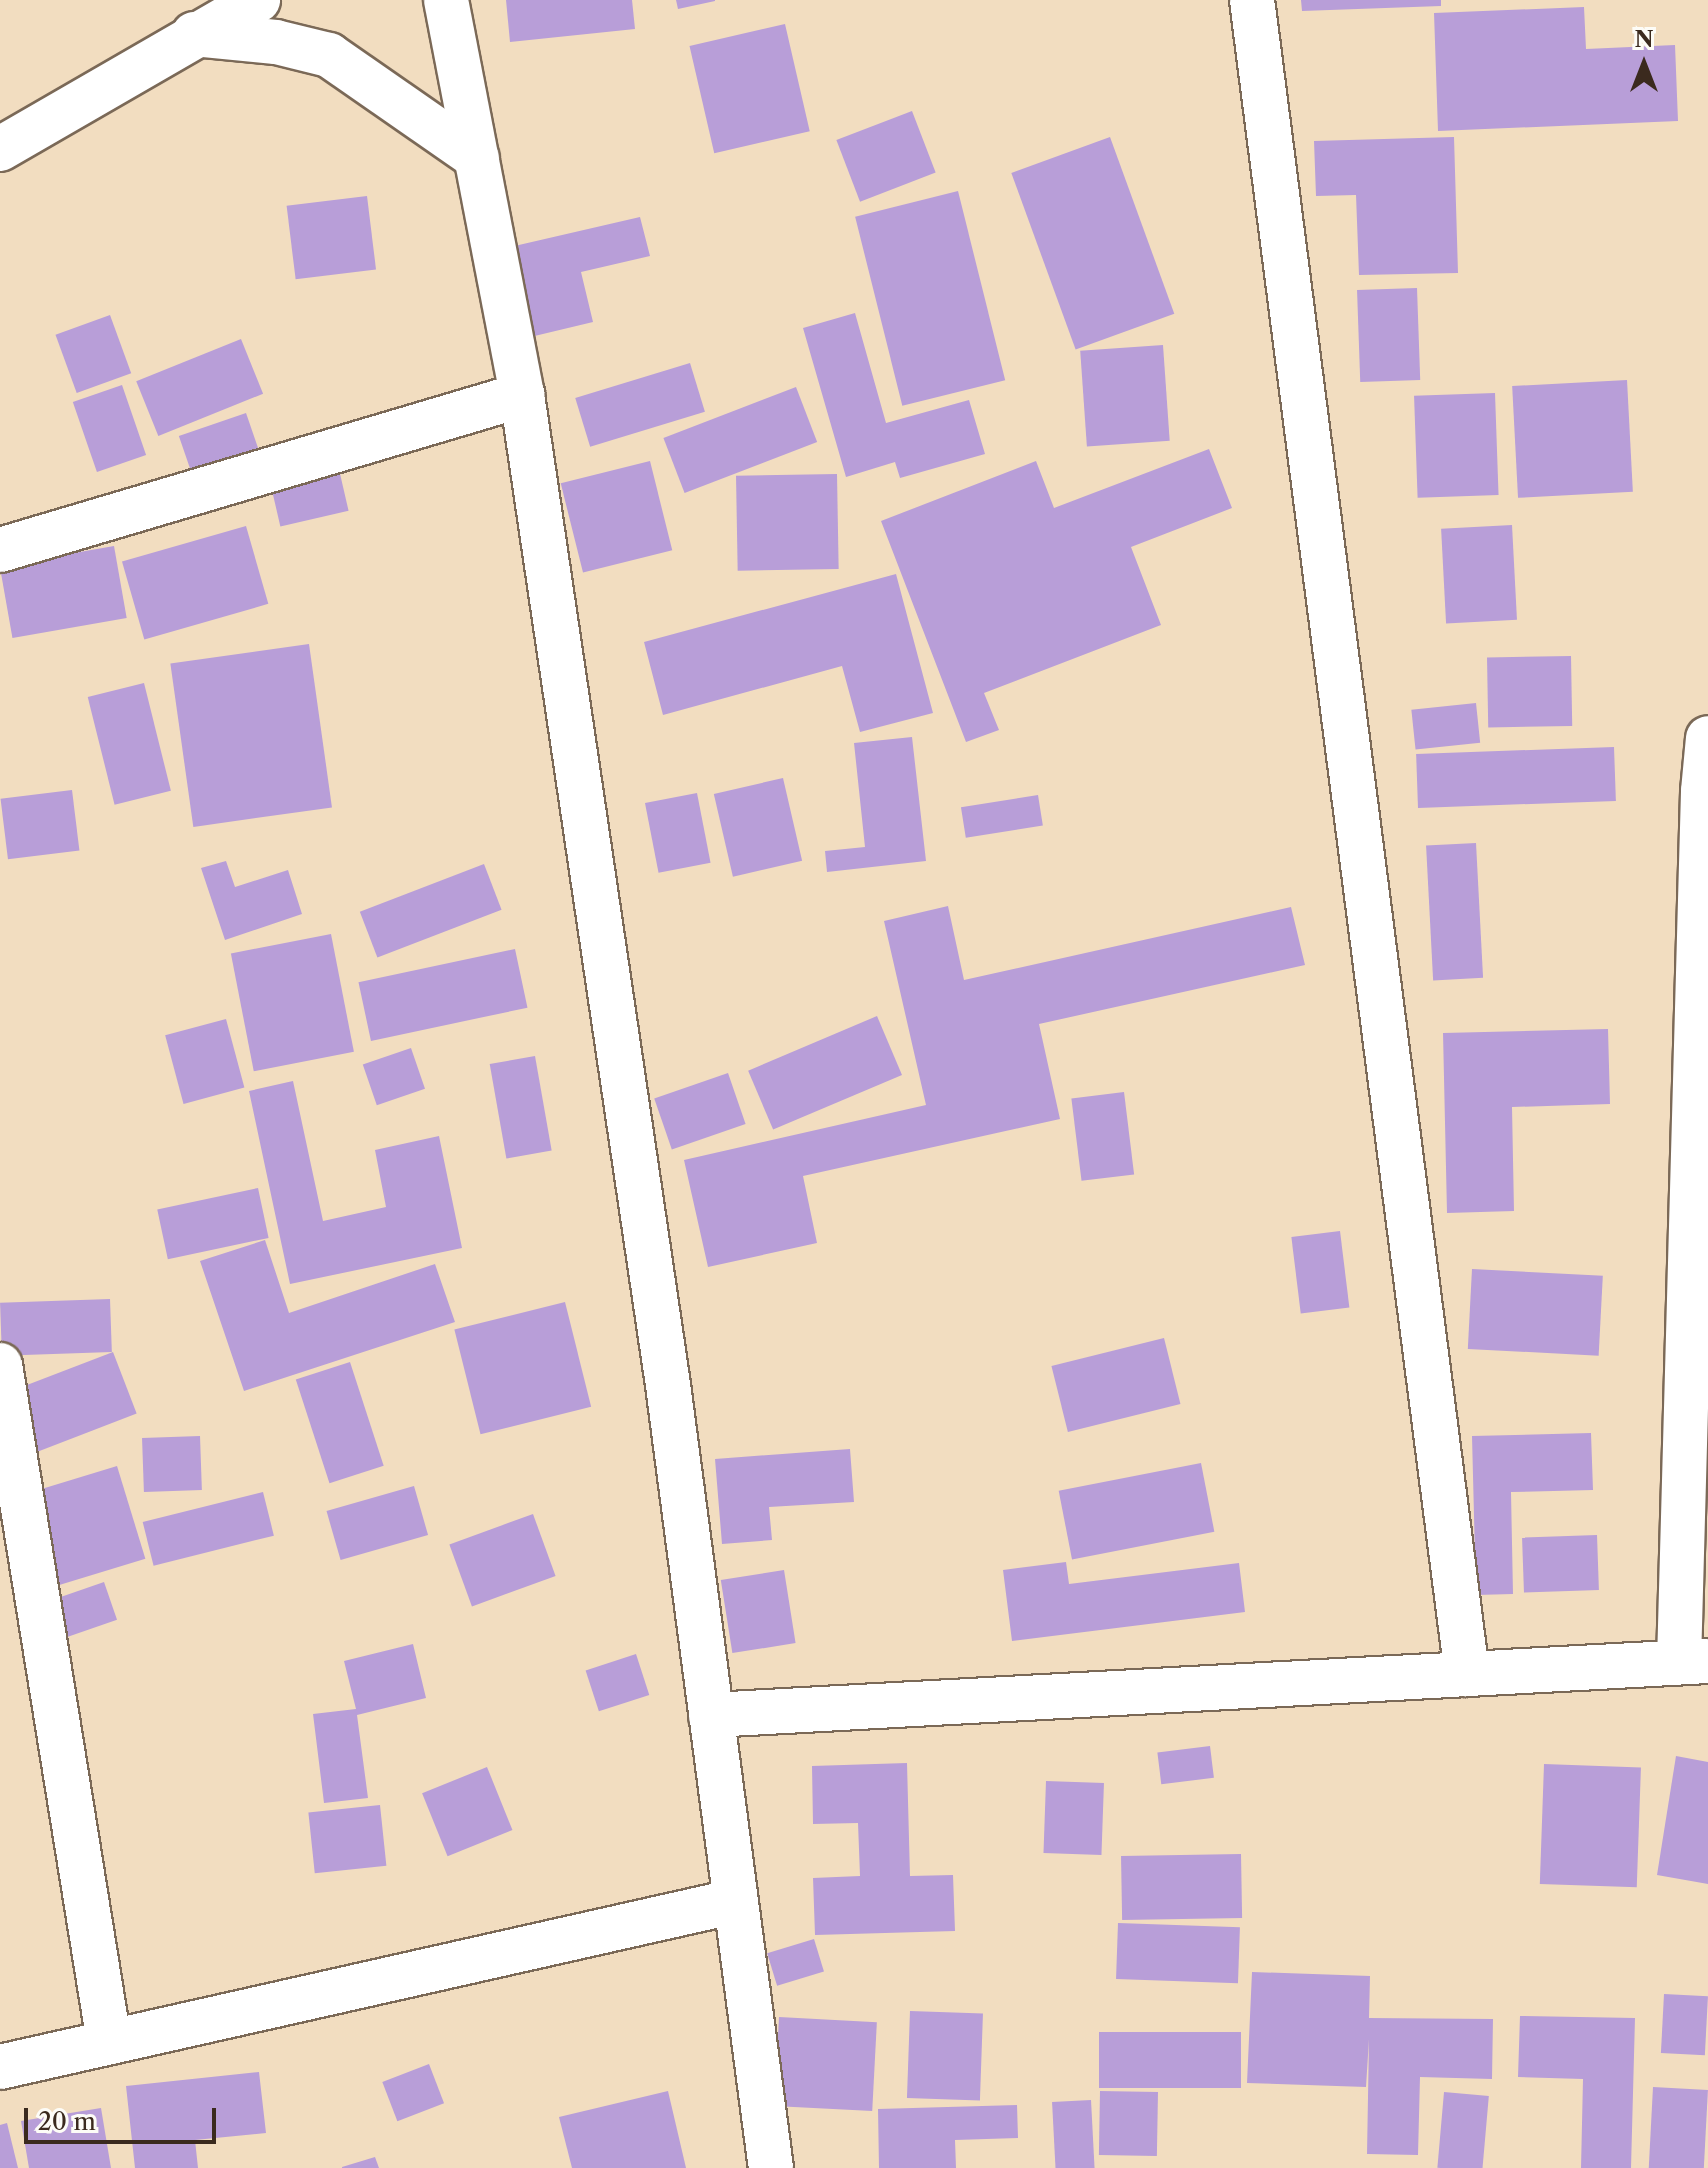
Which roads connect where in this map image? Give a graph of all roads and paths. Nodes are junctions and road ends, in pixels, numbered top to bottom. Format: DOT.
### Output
graph roads {
  1 [pos="258,0"];
  2 [pos="446,0"];
  3 [pos="1252,0"];
  4 [pos="194,34"];
  5 [pos="0,149"];
  6 [pos="477,158"];
  7 [pos="522,395"];
  8 [pos="0,550"];
  9 [pos="1708,738"];
  10 [pos="1706,791"];
  11 [pos="0,1365"];
  12 [pos="1694,1662"];
  13 [pos="1467,1674"];
  14 [pos="711,1715"];
  15 [pos="736,1901"];
  16 [pos="109,2042"];
  17 [pos="0,2067"];
  18 [pos="771,2168"];
  1 -- 4 [label="street"];
  2 -- 6 [label="street"];
  3 -- 13 [label="street"];
  4 -- 5 [label="street"];
  4 -- 6 [label="street"];
  6 -- 7 [label="street"];
  7 -- 8 [label="street"];
  7 -- 14 [label="street"];
  9 -- 10 [label="street"];
  10 -- 12 [label="street"];
  11 -- 16 [label="street"];
  12 -- 13 [label="street"];
  13 -- 14 [label="street"];
  14 -- 15 [label="street"];
  15 -- 16 [label="street"];
  15 -- 18 [label="street"];
  16 -- 17 [label="street"];
}
